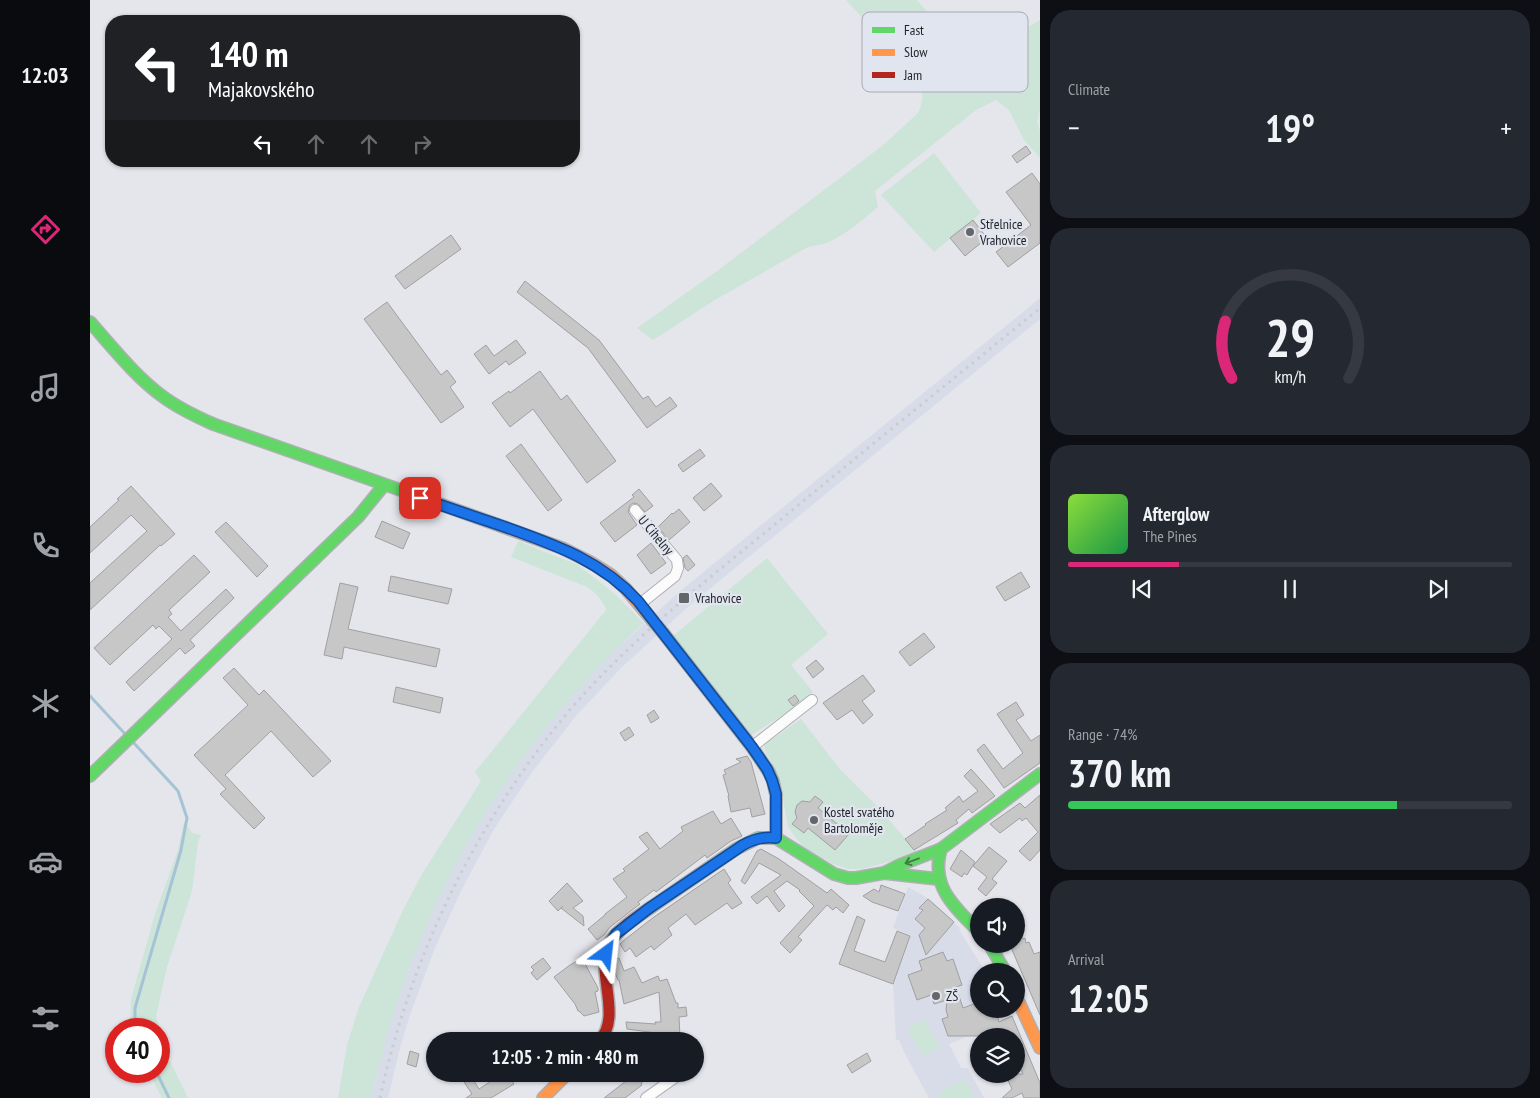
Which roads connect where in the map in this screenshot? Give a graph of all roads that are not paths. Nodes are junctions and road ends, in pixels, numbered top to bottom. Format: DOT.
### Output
graph roads {
  1 [pos="90,322"];
  2 [pos="384,485"];
  3 [pos="635,510"];
  4 [pos="640,604"];
  5 [pos="812,700"];
  6 [pos="752,747"];
  7 [pos="1040,774"];
  8 [pos="90,776"];
  9 [pos="776,838"];
  10 [pos="942,849"];
  11 [pos="884,874"];
  12 [pos="938,879"];
  13 [pos="970,922"];
  14 [pos="1025,1016"];
  15 [pos="605,1032"];
  16 [pos="1040,1048"];
  17 [pos="558,1082"];
  18 [pos="669,1082"];
  19 [pos="542,1098"];
  20 [pos="646,1098"];
  1 -- 2 [label="street"];
  2 -- 4 [label="street"];
  2 -- 8 [label="street"];
  3 -- 4 [label="street, U Cihelny"];
  4 -- 6 [label="street"];
  5 -- 6 [label="street"];
  6 -- 9 [label="street"];
  7 -- 10 [label="street"];
  9 -- 11 [label="street"];
  9 -- 15 [label="street"];
  10 -- 11 [label="street, one-way"];
  10 -- 12 [label="street"];
  11 -- 12 [label="street"];
  12 -- 13 [label="street"];
  14 -- 16 [label="street"];
  17 -- 19 [label="street"];
  18 -- 20 [label="street"];
}
